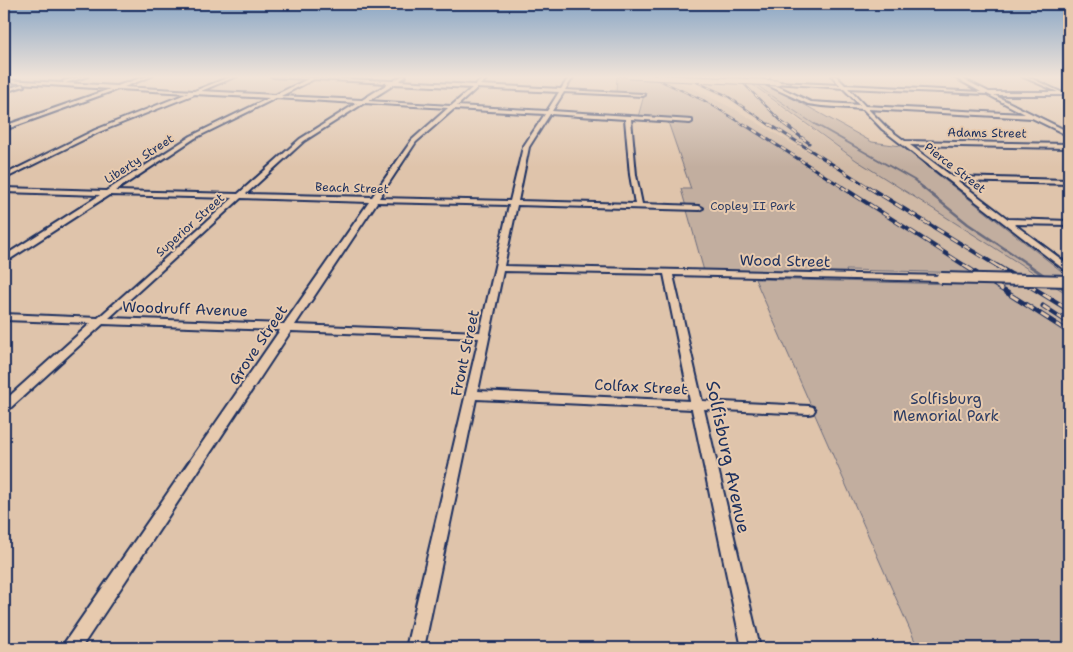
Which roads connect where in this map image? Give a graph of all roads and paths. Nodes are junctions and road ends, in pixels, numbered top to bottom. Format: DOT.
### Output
graph roads {
  1 [pos="64,106"];
  2 [pos="158,106"];
  3 [pos="257,106"];
  4 [pos="355,106"];
  5 [pos="442,106"];
  6 [pos="551,106"];
  7 [pos="852,106"];
  8 [pos="1015,106"];
  9 [pos="452,107"];
  10 [pos="864,107"];
  11 [pos="547,113"];
  12 [pos="1034,116"];
  13 [pos="628,118"];
  14 [pos="690,121"];
  15 [pos="4,128"];
  16 [pos="1069,134"];
  17 [pos="904,143"];
  18 [pos="1069,146"];
  19 [pos="4,176"];
  20 [pos="951,179"];
  21 [pos="1069,182"];
  22 [pos="4,190"];
  23 [pos="107,193"];
  24 [pos="239,196"];
  25 [pos="374,200"];
  26 [pos="513,204"];
  27 [pos="639,207"];
  28 [pos="699,208"];
  29 [pos="1006,221"];
  30 [pos="1069,223"];
  31 [pos="4,260"];
  32 [pos="499,268"];
  33 [pos="1069,269"];
  34 [pos="668,273"];
  35 [pos="1069,281"];
  36 [pos="4,317"];
  37 [pos="99,321"];
  38 [pos="288,327"];
  39 [pos="484,335"];
  40 [pos="471,395"];
  41 [pos="697,405"];
  42 [pos="4,407"];
  43 [pos="809,410"];
  44 [pos="71,648"];
  45 [pos="416,648"];
  46 [pos="751,648"];
  1 -- 15 [label="street"];
  2 -- 19 [label="street"];
  3 -- 23 [label="street, Liberty Street"];
  4 -- 24 [label="street, Superior Street"];
  5 -- 9 [label="street"];
  6 -- 11 [label="street, Front Street"];
  7 -- 10 [label="street"];
  8 -- 12 [label="street"];
  9 -- 11 [label="street"];
  9 -- 25 [label="street, Grove Street"];
  10 -- 12 [label="street"];
  10 -- 17 [label="street, Pierce Street"];
  11 -- 13 [label="street"];
  11 -- 26 [label="street, Front Street"];
  12 -- 16 [label="street"];
  13 -- 14 [label="street"];
  13 -- 27 [label="street"];
  17 -- 18 [label="street, Adams Street"];
  17 -- 20 [label="street, Pierce Street"];
  20 -- 21 [label="street"];
  20 -- 29 [label="street, Pierce Street"];
  22 -- 23 [label="street, Beach Street"];
  23 -- 24 [label="street, Beach Street"];
  23 -- 31 [label="street, Liberty Street"];
  24 -- 25 [label="street, Beach Street"];
  24 -- 37 [label="street, Superior Street"];
  25 -- 26 [label="street, Beach Street"];
  25 -- 38 [label="street, Grove Street"];
  26 -- 27 [label="street, Beach Street"];
  26 -- 32 [label="street, Front Street"];
  27 -- 28 [label="street, Beach Street"];
  29 -- 30 [label="street"];
  29 -- 33 [label="street, Pierce Street"];
  32 -- 34 [label="street, Wood Street"];
  32 -- 39 [label="street, Front Street"];
  34 -- 35 [label="street, Wood Street, bridge"];
  34 -- 41 [label="street, Solfisburg Avenue"];
  36 -- 37 [label="street, Woodruff Avenue"];
  37 -- 38 [label="street, Woodruff Avenue"];
  37 -- 42 [label="street, Superior Street"];
  38 -- 39 [label="street, Woodruff Avenue"];
  38 -- 44 [label="street, Grove Street"];
  39 -- 40 [label="street, Front Street"];
  40 -- 41 [label="street, Colfax Street"];
  40 -- 45 [label="street, Front Street"];
  41 -- 43 [label="street, Colfax Street"];
  41 -- 46 [label="street, Solfisburg Avenue"];
}
